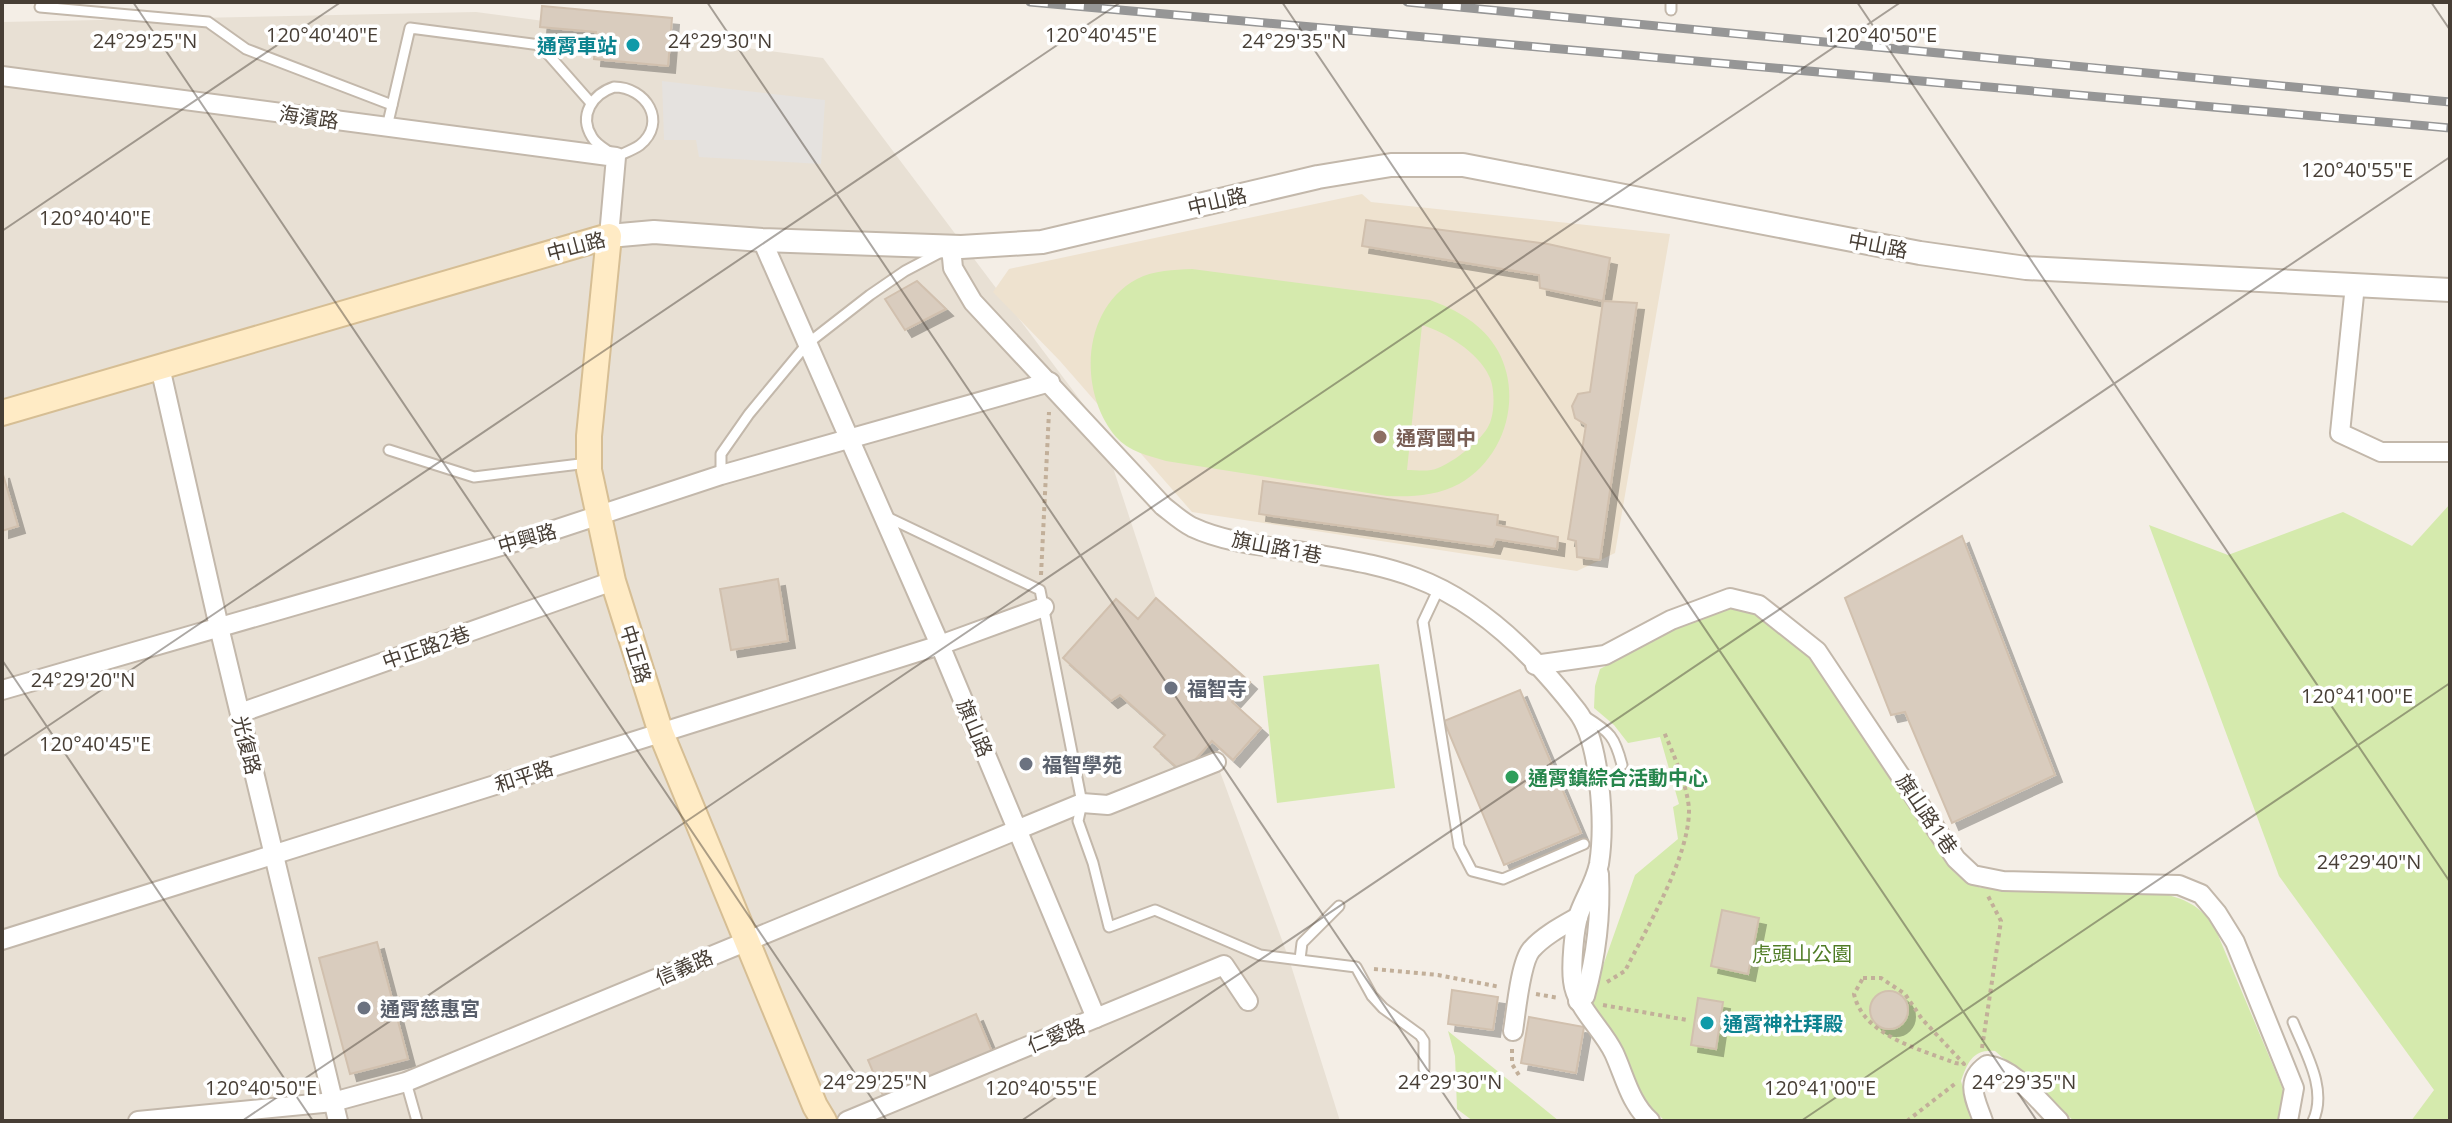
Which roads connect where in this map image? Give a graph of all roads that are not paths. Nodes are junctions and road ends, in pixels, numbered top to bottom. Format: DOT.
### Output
graph roads {
  1 [pos="40,7"];
  2 [pos="2,76"];
  3 [pos="591,103"];
  4 [pos="392,105"];
  5 [pos="387,127"];
  6 [pos="616,157"];
  7 [pos="609,236"];
  8 [pos="762,240"];
  9 [pos="951,247"];
  10 [pos="2355,285"];
  11 [pos="2450,290"];
  12 [pos="807,344"];
  13 [pos="160,367"];
  14 [pos="1050,382"];
  15 [pos="2,413"];
  16 [pos="850,438"];
  17 [pos="389,450"];
  18 [pos="2450,452"];
  19 [pos="589,463"];
  20 [pos="721,475"];
  21 [pos="884,515"];
  22 [pos="598,517"];
  23 [pos="613,581"];
  24 [pos="1439,588"];
  25 [pos="1042,598"];
  26 [pos="219,627"];
  27 [pos="940,645"];
  28 [pos="1535,665"];
  29 [pos="2,690"];
  30 [pos="240,713"];
  31 [pos="1579,714"];
  32 [pos="661,733"];
  33 [pos="1216,762"];
  34 [pos="1622,765"];
  35 [pos="1082,803"];
  36 [pos="1017,829"];
  37 [pos="1584,844"];
  38 [pos="275,855"];
  39 [pos="1599,863"];
  40 [pos="1339,906"];
  41 [pos="1578,917"];
  42 [pos="2,940"];
  43 [pos="745,941"];
  44 [pos="1300,959"];
  45 [pos="1582,999"];
  46 [pos="1248,1001"];
  47 [pos="1096,1018"];
  48 [pos="2293,1022"];
  49 [pos="1513,1031"];
  50 [pos="1424,1069"];
  51 [pos="406,1082"];
  52 [pos="336,1112"];
  53 [pos="138,1121"];
  54 [pos="417,1121"];
  55 [pos="824,1121"];
  56 [pos="847,1121"];
  57 [pos="1650,1121"];
  58 [pos="1983,1121"];
  59 [pos="2059,1121"];
  60 [pos="2288,1121"];
  61 [pos="2313,1121"];
  1 -- 4 [label="lane"];
  2 -- 5 [label="street, 海濱路"];
  3 -- 4 [label="lane"];
  3 -- 6 [label="lane"];
  3 -- 6 [label="lane"];
  4 -- 5 [label="lane"];
  5 -- 6 [label="street, 海濱路"];
  6 -- 7 [label="street, 中正路"];
  7 -- 8 [label="street, 中山路"];
  7 -- 13 [label="main road, 中山路"];
  7 -- 19 [label="main road, 中正路"];
  8 -- 9 [label="street, 中山路"];
  8 -- 12 [label="street, 旗山路"];
  9 -- 10 [label="street, 中山路"];
  9 -- 12 [label="lane"];
  9 -- 14 [label="street, 旗山路1巷"];
  10 -- 11 [label="street, 中山路"];
  10 -- 18 [label="street"];
  12 -- 16 [label="street, 旗山路"];
  12 -- 20 [label="lane"];
  13 -- 15 [label="main road, 中山路"];
  13 -- 26 [label="street, 光復路"];
  14 -- 16 [label="street, 中興路"];
  14 -- 24 [label="street, 旗山路1巷"];
  16 -- 20 [label="street, 中興路"];
  16 -- 21 [label="street, 旗山路"];
  17 -- 19 [label="lane"];
  19 -- 22 [label="main road, 中正路"];
  20 -- 22 [label="street, 中興路"];
  21 -- 25 [label="lane"];
  21 -- 27 [label="street, 旗山路"];
  22 -- 23 [label="main road, 中正路"];
  22 -- 26 [label="street, 中興路"];
  23 -- 30 [label="street, 中正路2巷"];
  23 -- 32 [label="main road, 中正路"];
  24 -- 28 [label="street, 旗山路1巷"];
  24 -- 37 [label="lane"];
  25 -- 27 [label="street, 和平路"];
  25 -- 35 [label="lane"];
  26 -- 29 [label="street, 中興路"];
  26 -- 30 [label="street, 光復路"];
  27 -- 32 [label="street, 和平路"];
  27 -- 36 [label="street, 旗山路"];
  28 -- 31 [label="street, 旗山路1巷"];
  28 -- 60 [label="street, 旗山路1巷"];
  30 -- 38 [label="street, 光復路"];
  31 -- 34 [label="lane"];
  31 -- 39 [label="street, 旗山路1巷"];
  32 -- 38 [label="street, 和平路"];
  32 -- 43 [label="main road, 中正路"];
  33 -- 35 [label="street, 信義路"];
  35 -- 36 [label="street, 信義路"];
  35 -- 44 [label="lane"];
  36 -- 43 [label="street, 信義路"];
  36 -- 47 [label="street, 旗山路"];
  38 -- 42 [label="street, 和平路"];
  38 -- 52 [label="street, 光復路"];
  39 -- 41 [label="street, 旗山路1巷"];
  39 -- 45 [label="street"];
  40 -- 44 [label="lane"];
  41 -- 45 [label="street, 旗山路1巷"];
  41 -- 49 [label="street"];
  43 -- 51 [label="street, 信義路"];
  43 -- 55 [label="main road, 中正路"];
  44 -- 50 [label="lane"];
  45 -- 57 [label="street"];
  46 -- 47 [label="street, 仁愛路"];
  47 -- 56 [label="street, 仁愛路"];
  48 -- 61 [label="lane"];
  51 -- 52 [label="street, 信義路"];
  51 -- 54 [label="lane"];
  52 -- 53 [label="street, 信義路"];
  58 -- 59 [label="street"];
}
